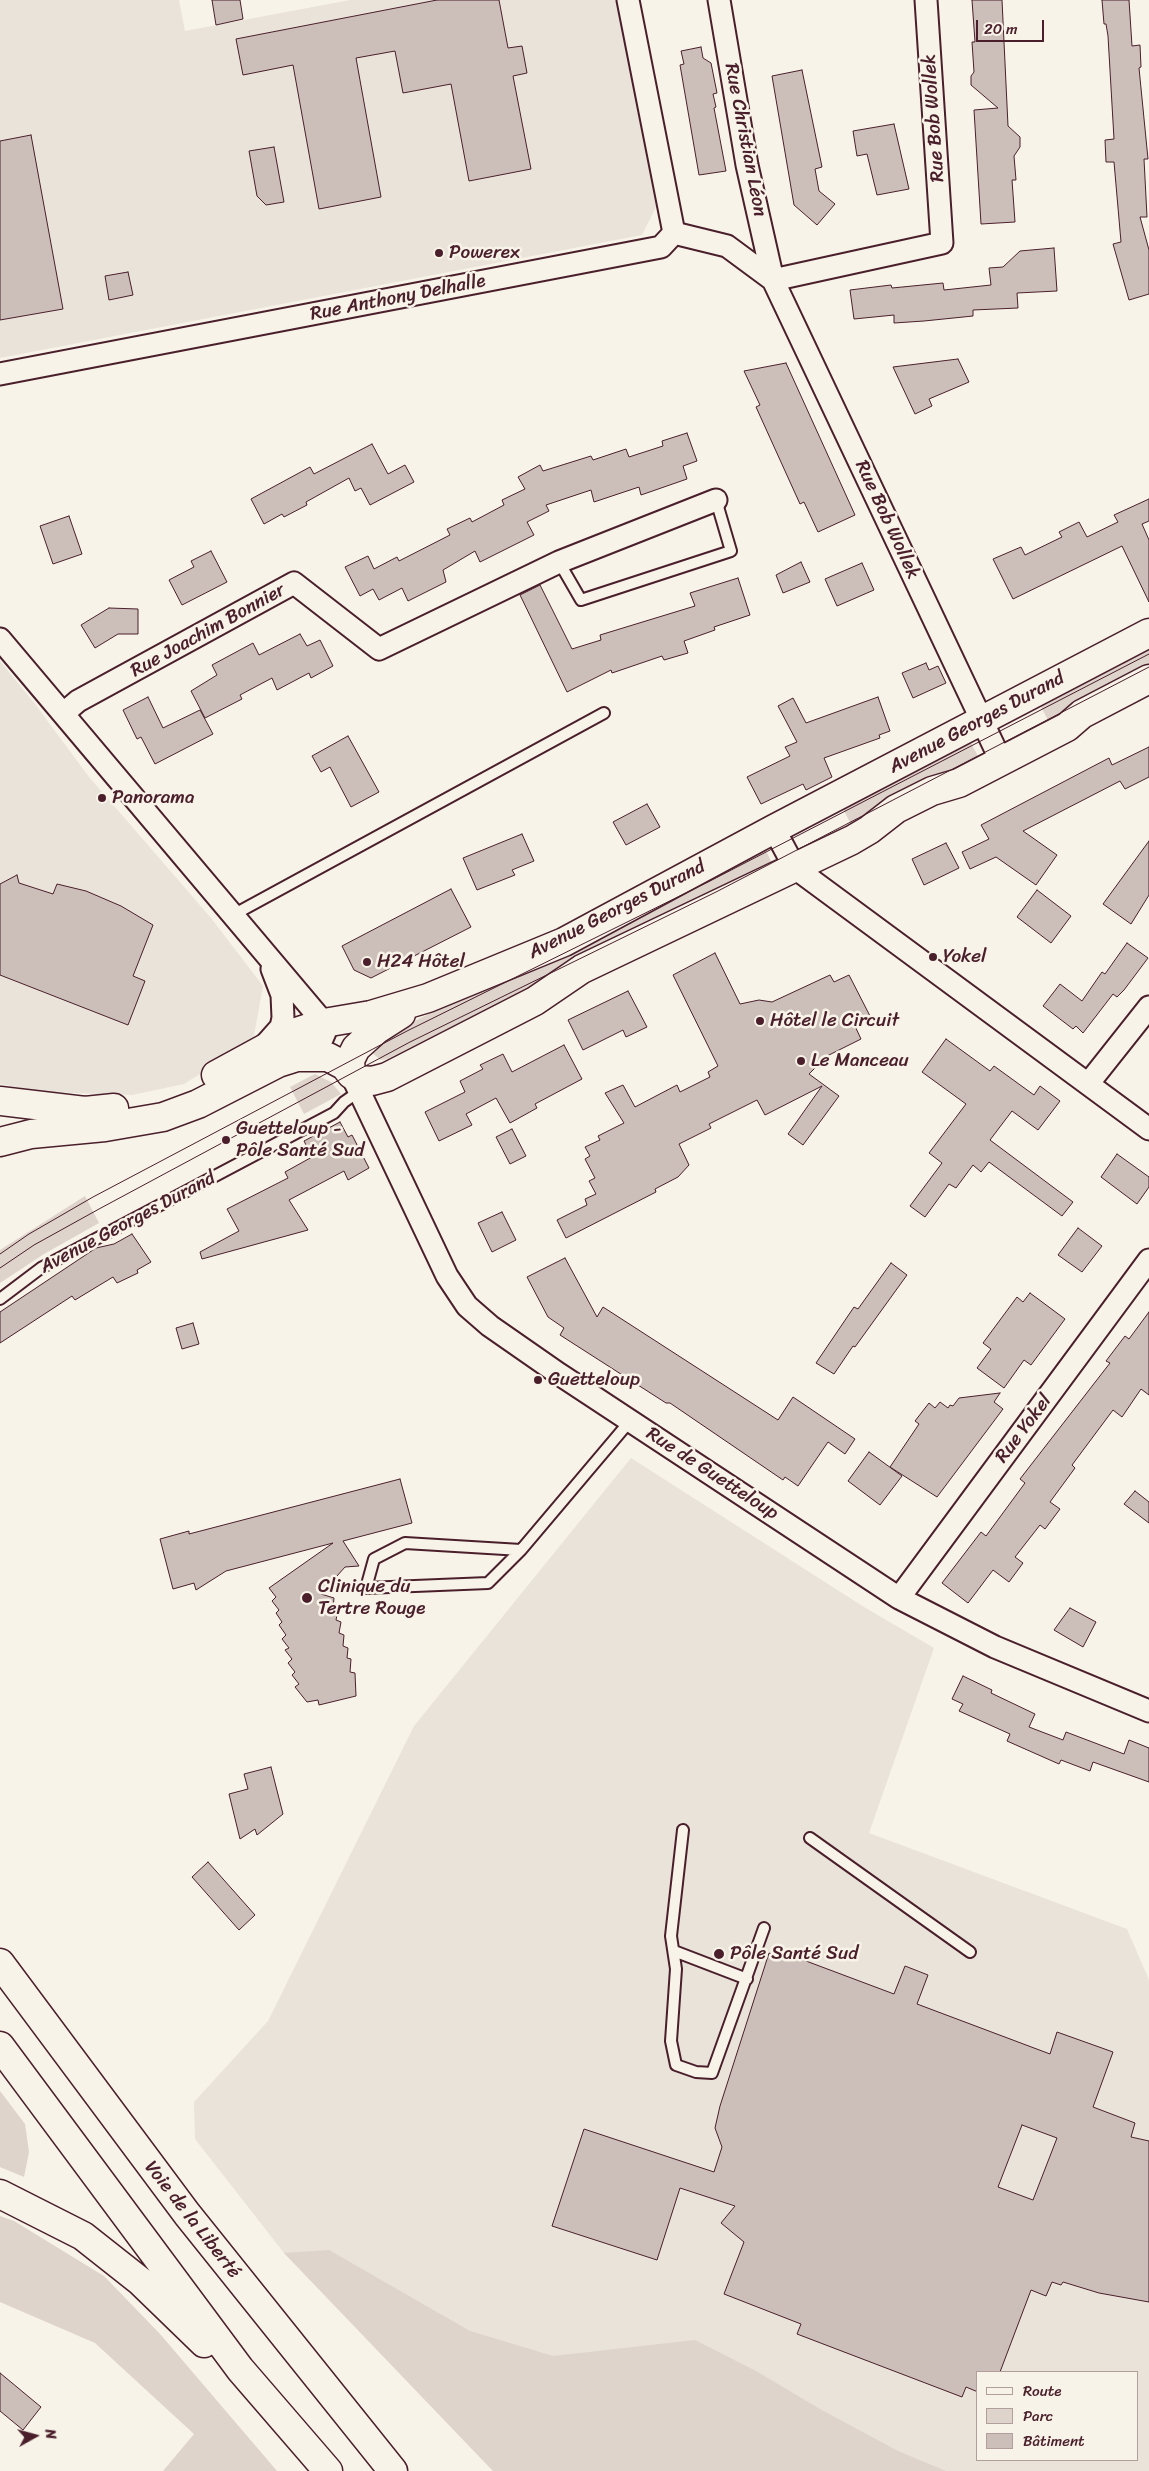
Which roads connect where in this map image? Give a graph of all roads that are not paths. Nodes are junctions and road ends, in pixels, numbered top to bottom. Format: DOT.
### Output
graph roads {
  1 [pos="628,0"];
  2 [pos="719,0"];
  3 [pos="926,0"];
  4 [pos="674,233"];
  5 [pos="773,280"];
  6 [pos="0,374"];
  7 [pos="716,500"];
  8 [pos="560,562"];
  9 [pos="1149,633"];
  10 [pos="0,639"];
  11 [pos="1149,679"];
  12 [pos="64,713"];
  13 [pos="604,713"];
  14 [pos="982,720"];
  15 [pos="1001,761"];
  16 [pos="774,829"];
  17 [pos="795,868"];
  18 [pos="233,914"];
  19 [pos="260,947"];
  20 [pos="428,998"];
  21 [pos="1149,1008"];
  22 [pos="324,1023"];
  23 [pos="257,1052"];
  24 [pos="296,1057"];
  25 [pos="387,1077"];
  26 [pos="355,1082"];
  27 [pos="1088,1084"];
  28 [pos="0,1101"];
  29 [pos="376,1128"];
  30 [pos="1149,1129"];
  31 [pos="0,1142"];
  32 [pos="1149,1260"];
  33 [pos="0,1299"];
  34 [pos="630,1421"];
  35 [pos="521,1550"];
  36 [pos="899,1598"];
  37 [pos="1149,1711"];
  38 [pos="683,1830"];
  39 [pos="810,1838"];
  40 [pos="764,1928"];
  41 [pos="674,1952"];
  42 [pos="970,1952"];
  43 [pos="0,1963"];
  44 [pos="748,1979"];
  45 [pos="0,2046"];
  46 [pos="0,2194"];
  47 [pos="240,2369"];
  48 [pos="328,2471"];
  49 [pos="393,2471"];
  1 -- 4 [label="street"];
  2 -- 5 [label="street, Rue Christian Léon"];
  3 -- 5 [label="street, Rue Bob Wollek"];
  4 -- 5 [label="street, Rue Bob Wollek"];
  4 -- 6 [label="street, Rue Anthony Delhalle"];
  5 -- 14 [label="street, Rue Bob Wollek"];
  7 -- 8 [label="street, Rue Joachim Bonnier"];
  7 -- 8 [label="lane, Rue Joachim Bonnier"];
  8 -- 12 [label="street, Rue Joachim Bonnier"];
  9 -- 14 [label="main road, Avenue Georges Durand"];
  10 -- 12 [label="street"];
  11 -- 15 [label="main road, Avenue Georges Durand"];
  12 -- 18 [label="street"];
  13 -- 18 [label="lane"];
  14 -- 15 [label="street, Rue Bob Wollek"];
  14 -- 16 [label="main road, Avenue Georges Durand"];
  15 -- 17 [label="main road, Avenue Georges Durand"];
  16 -- 17 [label="street"];
  16 -- 20 [label="main road, Avenue Georges Durand"];
  17 -- 25 [label="main road, Avenue Georges Durand"];
  17 -- 27 [label="street"];
  18 -- 19 [label="street"];
  19 -- 22 [label="street"];
  19 -- 23 [label="street"];
  20 -- 22 [label="main road, Avenue Georges Durand"];
  20 -- 26 [label="main road"];
  21 -- 27 [label="street"];
  22 -- 23 [label="main road, Avenue Georges Durand"];
  22 -- 24 [label="street"];
  23 -- 28 [label="main road, Avenue Georges Durand"];
  24 -- 26 [label="main road, Avenue Georges Durand"];
  24 -- 31 [label="main road, Avenue Georges Durand"];
  25 -- 26 [label="main road, Avenue Georges Durand"];
  25 -- 29 [label="street, Rue de Guetteloup"];
  26 -- 29 [label="street, Rue de Guetteloup"];
  26 -- 33 [label="lane, Avenue Georges Durand"];
  27 -- 30 [label="street"];
  29 -- 34 [label="street, Rue de Guetteloup"];
  32 -- 36 [label="street, Rue Yokel"];
  34 -- 35 [label="lane"];
  34 -- 36 [label="street, Rue de Guetteloup"];
  35 -- 35 [label="lane"];
  36 -- 37 [label="street, Rue de Guetteloup"];
  38 -- 41 [label="lane"];
  39 -- 42 [label="lane"];
  40 -- 44 [label="lane"];
  41 -- 44 [label="lane"];
  41 -- 44 [label="lane"];
  43 -- 49 [label="main road, Voie de la Liberté"];
  45 -- 47 [label="main road"];
  46 -- 47 [label="main road"];
  47 -- 48 [label="main road"];
}
